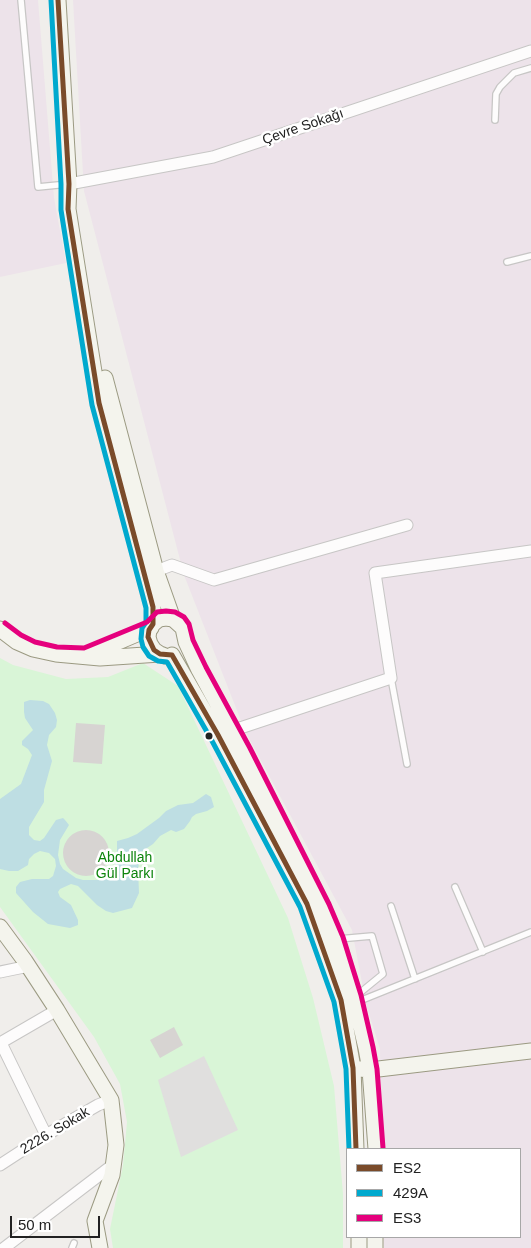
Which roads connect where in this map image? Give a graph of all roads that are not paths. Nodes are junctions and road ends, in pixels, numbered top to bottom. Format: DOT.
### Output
graph roads {
  1 [pos="21,0"];
  2 [pos="58,0"];
  3 [pos="531,51"];
  4 [pos="531,68"];
  5 [pos="495,120"];
  6 [pos="69,184"];
  7 [pos="531,256"];
  8 [pos="507,262"];
  9 [pos="407,525"];
  10 [pos="531,551"];
  11 [pos="156,571"];
  12 [pos="173,619"];
  13 [pos="152,626"];
  14 [pos="0,629"];
  15 [pos="186,642"];
  16 [pos="166,655"];
  17 [pos="85,656"];
  18 [pos="391,678"];
  19 [pos="225,733"];
  20 [pos="407,764"];
  21 [pos="455,887"];
  22 [pos="391,906"];
  23 [pos="0,927"];
  24 [pos="531,932"];
  25 [pos="336,939"];
  26 [pos="483,952"];
  27 [pos="29,966"];
  28 [pos="0,972"];
  29 [pos="415,979"];
  30 [pos="355,1000"];
  31 [pos="57,1010"];
  32 [pos="1,1043"];
  33 [pos="531,1050"];
  34 [pos="353,1068"];
  35 [pos="370,1070"];
  36 [pos="111,1100"];
  37 [pos="46,1135"];
  38 [pos="356,1148"];
  39 [pos="376,1148"];
  40 [pos="114,1164"];
  41 [pos="0,1165"];
  42 [pos="4,1248"];
  43 [pos="100,1248"];
  1 -- 6 [label="lane"];
  2 -- 6 [label="main road"];
  3 -- 6 [label="street, Çevre Sokağı"];
  4 -- 5 [label="lane"];
  6 -- 11 [label="main road"];
  6 -- 13 [label="main road"];
  7 -- 8 [label="lane"];
  9 -- 11 [label="street"];
  10 -- 18 [label="street"];
  11 -- 12 [label="main road"];
  12 -- 13 [label="main road"];
  12 -- 15 [label="main road"];
  13 -- 16 [label="main road"];
  13 -- 17 [label="main road"];
  14 -- 17 [label="main road"];
  15 -- 16 [label="main road"];
  15 -- 19 [label="main road"];
  16 -- 17 [label="main road"];
  16 -- 19 [label="main road"];
  18 -- 19 [label="street"];
  18 -- 20 [label="lane"];
  19 -- 25 [label="main road"];
  19 -- 34 [label="main road"];
  21 -- 26 [label="lane"];
  22 -- 29 [label="lane"];
  23 -- 27 [label="main road"];
  24 -- 26 [label="lane"];
  25 -- 30 [label="main road"];
  25 -- 30 [label="lane"];
  26 -- 29 [label="lane"];
  27 -- 28 [label="street"];
  27 -- 31 [label="main road"];
  29 -- 30 [label="lane"];
  30 -- 35 [label="main road"];
  31 -- 32 [label="street"];
  31 -- 36 [label="main road"];
  32 -- 37 [label="street"];
  33 -- 35 [label="main road"];
  34 -- 35 [label="main road"];
  34 -- 38 [label="main road"];
  35 -- 39 [label="main road"];
  36 -- 37 [label="street, 2226. Sokak"];
  36 -- 40 [label="main road"];
  37 -- 41 [label="street, 2226. Sokak"];
  40 -- 42 [label="street"];
  40 -- 43 [label="main road"];
}
